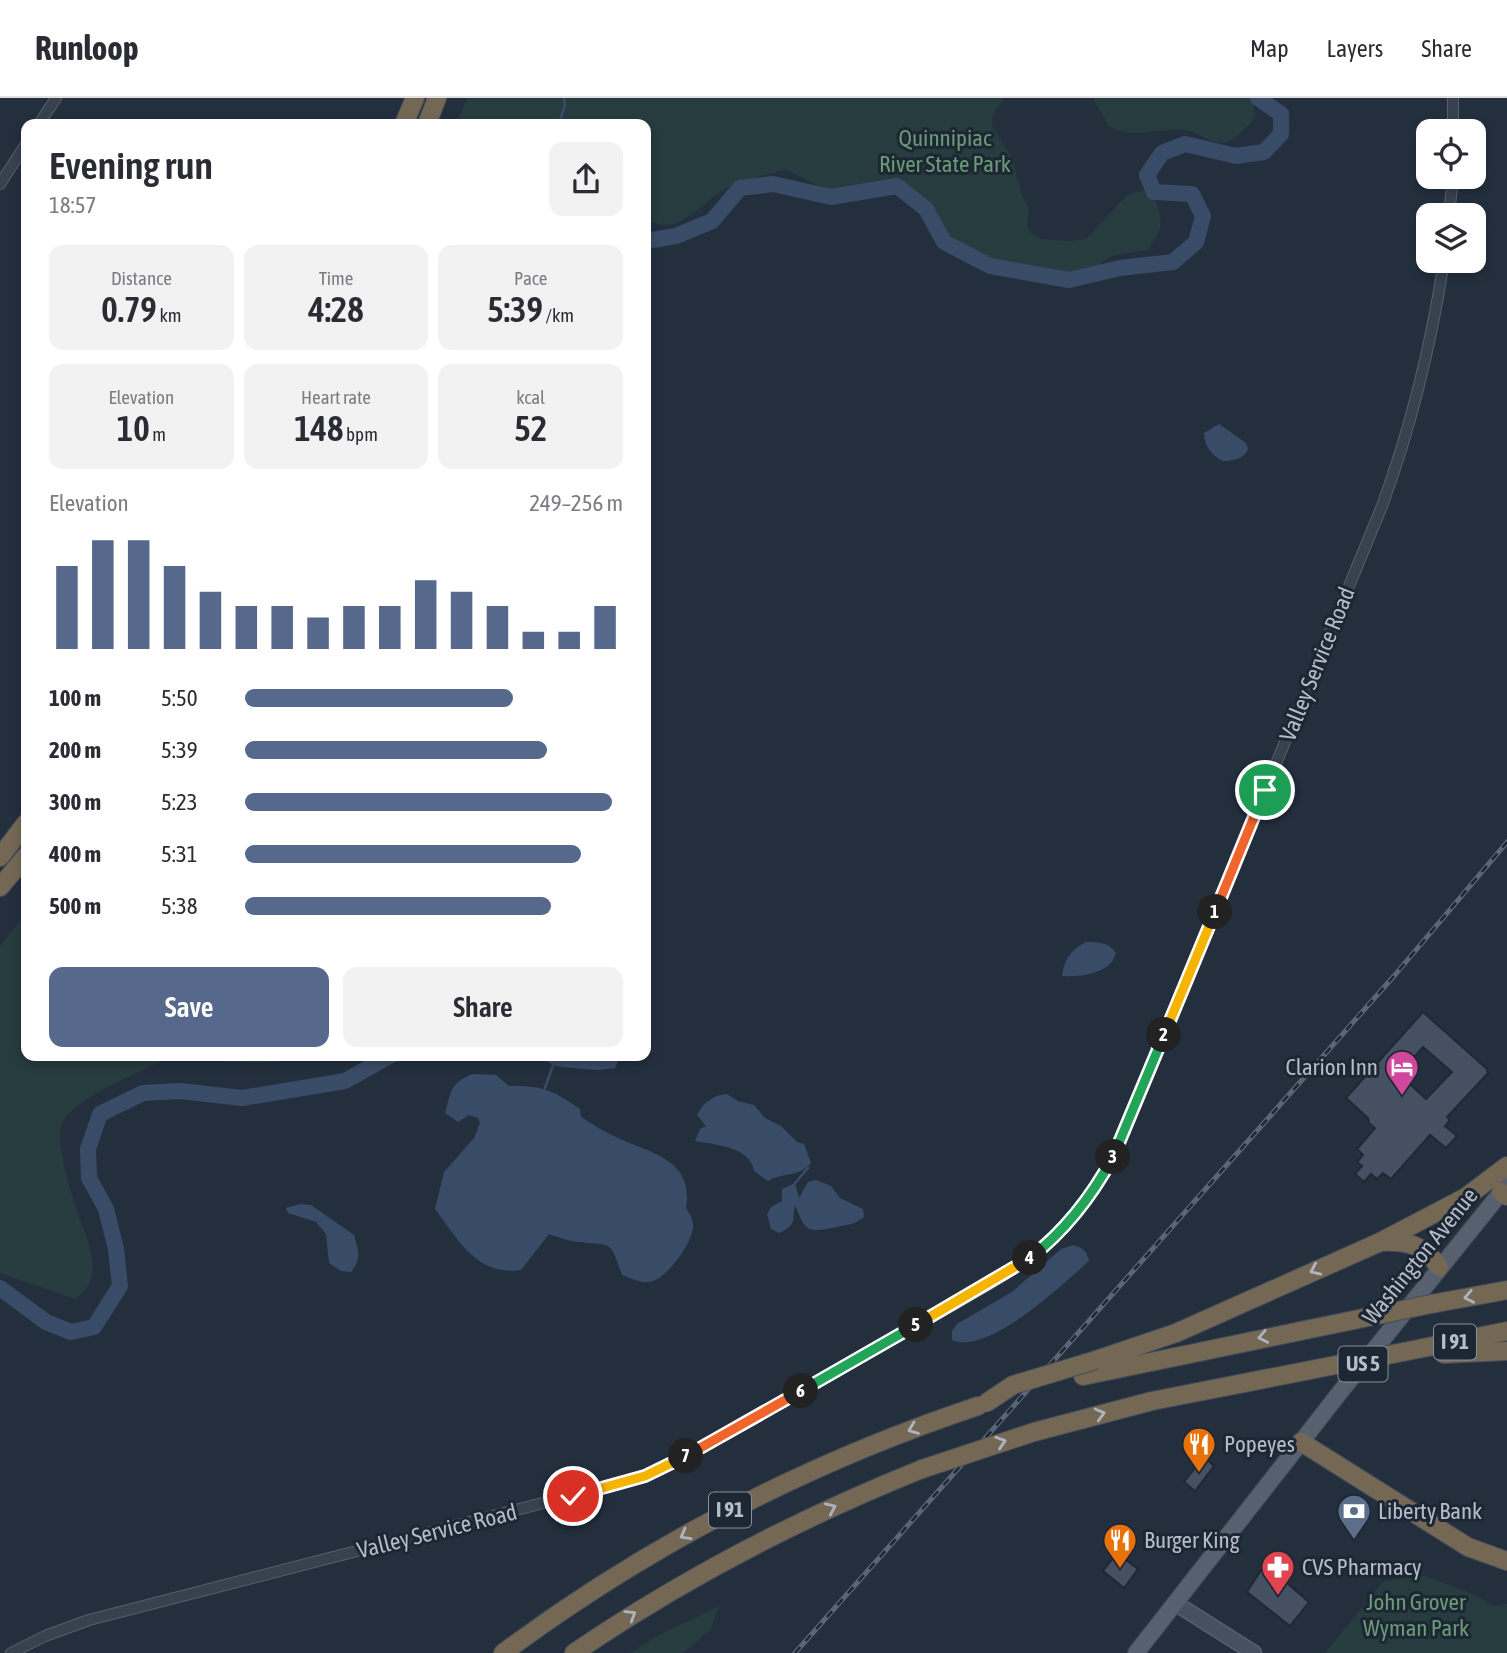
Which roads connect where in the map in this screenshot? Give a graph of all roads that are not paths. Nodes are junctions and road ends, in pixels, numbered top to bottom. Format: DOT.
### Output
graph roads {
  1 [pos="56,98"];
  2 [pos="415,98"];
  3 [pos="437,98"];
  4 [pos="1454,98"];
  5 [pos="42,119"];
  6 [pos="406,119"];
  7 [pos="428,119"];
  8 [pos="1453,119"];
  9 [pos="21,152"];
  10 [pos="0,184"];
  11 [pos="1442,273"];
  12 [pos="21,830"];
  13 [pos="0,857"];
  14 [pos="21,862"];
  15 [pos="0,887"];
  16 [pos="1507,1166"];
  17 [pos="1505,1191"];
  18 [pos="1378,1243"];
  19 [pos="1439,1267"];
  20 [pos="1507,1290"];
  21 [pos="1507,1332"];
  22 [pos="1507,1351"];
  23 [pos="1398,1353"];
  24 [pos="982,1405"];
  25 [pos="1305,1438"];
  26 [pos="1507,1549"];
  27 [pos="1507,1561"];
  28 [pos="1175,1603"];
  29 [pos="10,1653"];
  30 [pos="503,1653"];
  31 [pos="574,1653"];
  32 [pos="1136,1653"];
  33 [pos="1254,1653"];
  1 -- 5 [label="street"];
  2 -- 6 [label="highway"];
  3 -- 7 [label="highway"];
  4 -- 8 [label="street"];
  9 -- 10 [label="street"];
  11 -- 29 [label="street, Valley Service Road"];
  12 -- 13 [label="highway"];
  14 -- 15 [label="highway"];
  16 -- 18 [label="highway"];
  17 -- 19 [label="main road, Washington Avenue / US 5"];
  18 -- 19 [label="highway"];
  18 -- 24 [label="highway, one-way, bridge"];
  19 -- 25 [label="main road, Washington Avenue / US 5"];
  20 -- 24 [label="highway, I 91, one-way, bridge"];
  21 -- 23 [label="highway, I 91"];
  22 -- 23 [label="highway"];
  31 -- 23 [label="highway, I 91, one-way, bridge"];
  24 -- 30 [label="highway, I 91, one-way"];
  25 -- 26 [label="highway"];
  25 -- 27 [label="highway"];
  25 -- 28 [label="main road, Washington Avenue / US 5"];
  28 -- 32 [label="main road, Washington Avenue / US 5"];
  28 -- 33 [label="street"];
}
